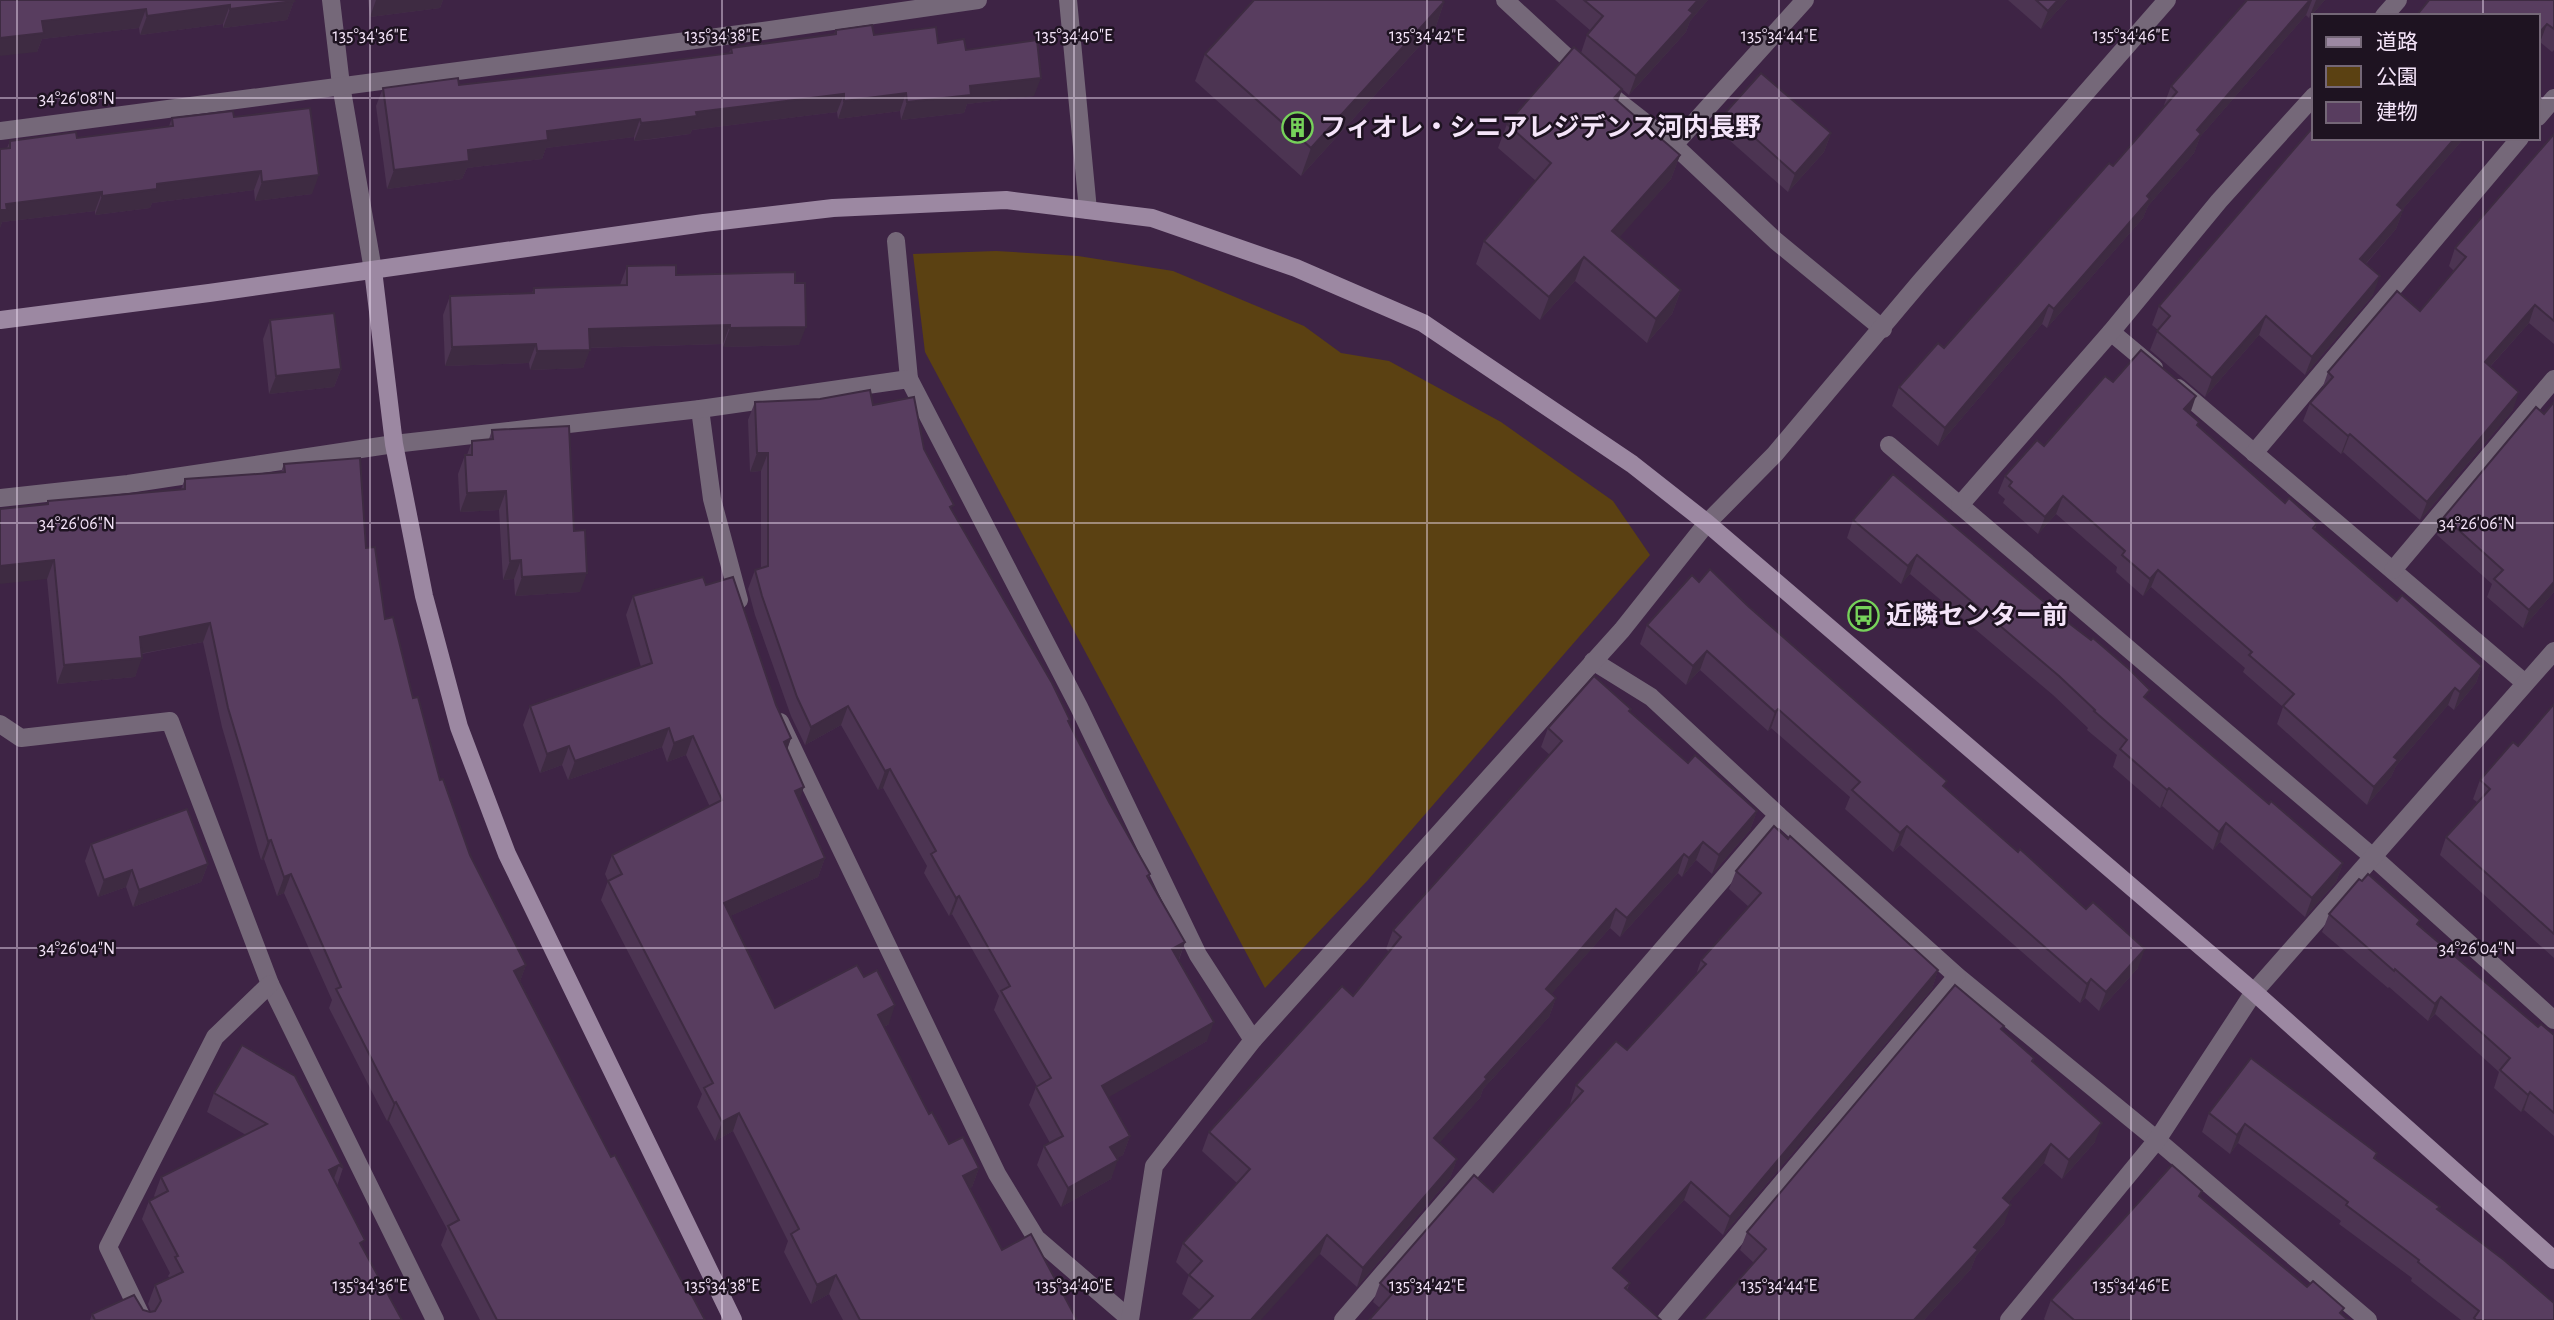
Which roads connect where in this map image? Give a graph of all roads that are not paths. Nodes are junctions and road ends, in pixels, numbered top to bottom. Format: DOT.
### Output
graph roads {
  1 [pos="331,0"];
  2 [pos="978,0"];
  3 [pos="1068,0"];
  4 [pos="1505,0"];
  5 [pos="1805,0"];
  6 [pos="2166,0"];
  7 [pos="2398,0"];
  8 [pos="2386,14"];
  9 [pos="341,85"];
  10 [pos="2312,98"];
  11 [pos="2554,98"];
  12 [pos="2540,115"];
  13 [pos="0,131"];
  14 [pos="2518,140"];
  15 [pos="1674,145"];
  16 [pos="1088,210"];
  17 [pos="896,241"];
  18 [pos="373,270"];
  19 [pos="0,320"];
  20 [pos="1883,329"];
  21 [pos="2111,332"];
  22 [pos="909,379"];
  23 [pos="2554,379"];
  24 [pos="700,409"];
  25 [pos="394,444"];
  26 [pos="1889,445"];
  27 [pos="2255,453"];
  28 [pos="0,498"];
  29 [pos="1960,505"];
  30 [pos="1707,523"];
  31 [pos="2393,570"];
  32 [pos="744,618"];
  33 [pos="2554,651"];
  34 [pos="1593,661"];
  35 [pos="2525,683"];
  36 [pos="775,708"];
  37 [pos="0,724"];
  38 [pos="1778,815"];
  39 [pos="2373,858"];
  40 [pos="1957,976"];
  41 [pos="270,984"];
  42 [pos="2255,992"];
  43 [pos="2554,1020"];
  44 [pos="1253,1040"];
  45 [pos="2157,1140"];
  46 [pos="2554,1260"];
  47 [pos="143,1320"];
  48 [pos="435,1320"];
  49 [pos="733,1320"];
  50 [pos="1130,1320"];
  51 [pos="1343,1320"];
  52 [pos="1666,1320"];
  53 [pos="2009,1320"];
  54 [pos="2368,1320"];
  1 -- 9 [label="street"];
  2 -- 9 [label="street"];
  3 -- 16 [label="street"];
  4 -- 15 [label="street"];
  5 -- 15 [label="street"];
  6 -- 20 [label="street"];
  7 -- 8 [label="street"];
  9 -- 13 [label="street"];
  9 -- 18 [label="street"];
  10 -- 21 [label="street"];
  11 -- 12 [label="street"];
  14 -- 27 [label="street"];
  15 -- 20 [label="street"];
  16 -- 18 [label="street"];
  16 -- 30 [label="street"];
  17 -- 22 [label="street"];
  18 -- 19 [label="street"];
  18 -- 25 [label="street"];
  20 -- 30 [label="street"];
  21 -- 27 [label="street"];
  21 -- 29 [label="street"];
  22 -- 24 [label="street"];
  22 -- 44 [label="street"];
  23 -- 31 [label="street"];
  24 -- 25 [label="street"];
  24 -- 32 [label="street"];
  25 -- 28 [label="street"];
  25 -- 49 [label="street"];
  26 -- 29 [label="street"];
  27 -- 31 [label="street"];
  29 -- 39 [label="street"];
  30 -- 34 [label="street"];
  30 -- 42 [label="street"];
  31 -- 35 [label="street"];
  33 -- 35 [label="street"];
  34 -- 38 [label="street"];
  34 -- 44 [label="street"];
  35 -- 39 [label="street"];
  36 -- 50 [label="street"];
  37 -- 41 [label="street"];
  38 -- 40 [label="street"];
  38 -- 51 [label="street"];
  39 -- 42 [label="street"];
  39 -- 43 [label="street"];
  40 -- 45 [label="street"];
  40 -- 52 [label="street"];
  41 -- 47 [label="street"];
  41 -- 48 [label="street"];
  42 -- 45 [label="street"];
  42 -- 46 [label="street"];
  44 -- 50 [label="street"];
  45 -- 53 [label="street"];
  45 -- 54 [label="street"];
}
